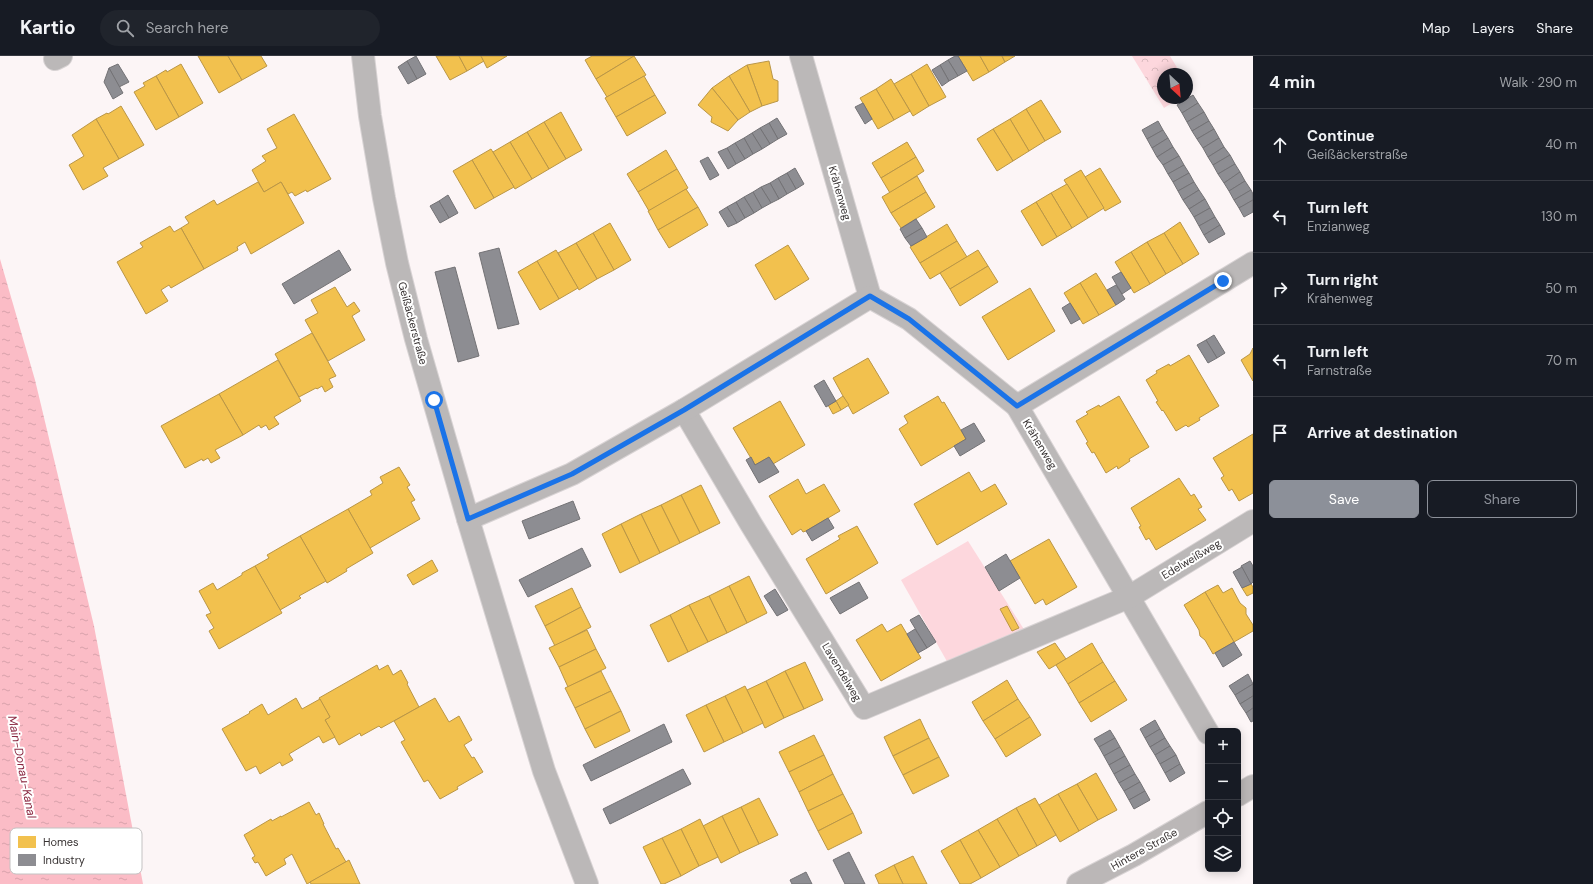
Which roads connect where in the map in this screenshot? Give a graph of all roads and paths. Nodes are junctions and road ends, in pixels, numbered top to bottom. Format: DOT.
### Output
graph roads {
  1 [pos="363,56"];
  2 [pos="801,56"];
  3 [pos="1253,263"];
  4 [pos="870,296"];
  5 [pos="1017,406"];
  6 [pos="684,410"];
  7 [pos="468,519"];
  8 [pos="1253,521"];
  9 [pos="1128,597"];
  10 [pos="1205,728"];
  11 [pos="1205,814"];
  12 [pos="586,884"];
  13 [pos="1078,884"];
  1 -- 7 [label="street, Geißäckerstraße"];
  2 -- 4 [label="street, Krähenweg"];
  3 -- 5 [label="street"];
  4 -- 5 [label="street, Krähenweg"];
  4 -- 6 [label="street"];
  5 -- 9 [label="street, Krähenweg"];
  6 -- 7 [label="street"];
  6 -- 9 [label="street, Lavendelweg"];
  7 -- 12 [label="street, Geißäckerstraße"];
  8 -- 9 [label="street, Edelweißweg"];
  9 -- 10 [label="street, Krähenweg"];
  11 -- 13 [label="street, Hintere Straße"];
}
